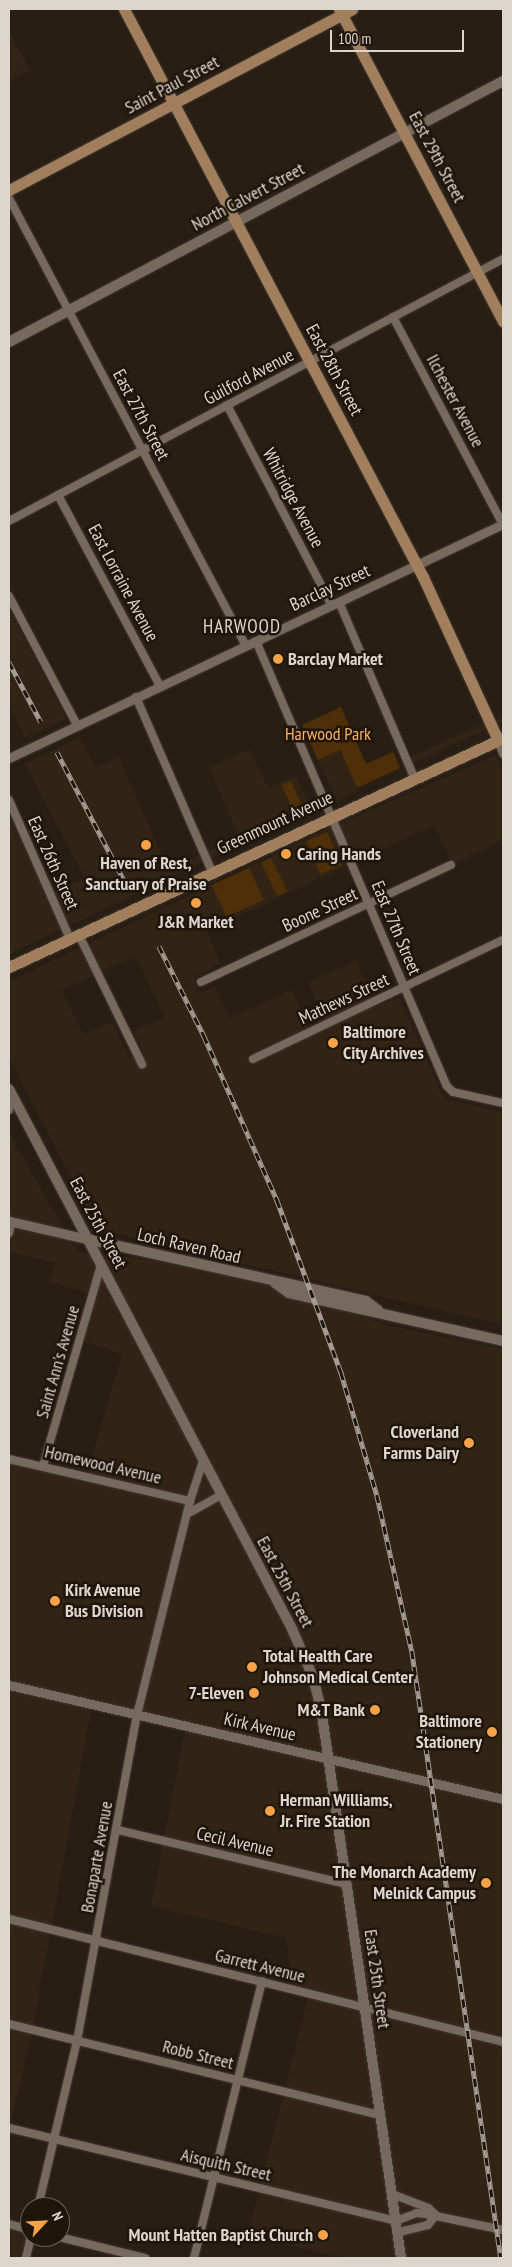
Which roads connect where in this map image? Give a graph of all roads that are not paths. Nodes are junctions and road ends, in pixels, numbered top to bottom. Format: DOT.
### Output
graph roads {
  1 [pos="124,9"];
  2 [pos="344,11"];
  3 [pos="503,80"];
  4 [pos="174,104"];
  5 [pos="404,133"];
  6 [pos="9,190"];
  7 [pos="9,198"];
  8 [pos="236,223"];
  9 [pos="503,259"];
  10 [pos="478,272"];
  11 [pos="68,311"];
  12 [pos="393,317"];
  13 [pos="503,322"];
  14 [pos="9,342"];
  15 [pos="310,361"];
  16 [pos="227,405"];
  17 [pos="142,450"];
  18 [pos="58,495"];
  19 [pos="9,521"];
  20 [pos="503,525"];
  21 [pos="417,565"];
  22 [pos="9,596"];
  23 [pos="336,604"];
  24 [pos="256,642"];
  25 [pos="246,646"];
  26 [pos="160,686"];
  27 [pos="136,697"];
  28 [pos="77,725"];
  29 [pos="501,739"];
  30 [pos="503,753"];
  31 [pos="9,758"];
  32 [pos="414,777"];
  33 [pos="9,800"];
  34 [pos="332,816"];
  35 [pos="451,866"];
  36 [pos="212,872"];
  37 [pos="370,903"];
  38 [pos="74,937"];
  39 [pos="503,940"];
  40 [pos="9,967"];
  41 [pos="202,982"];
  42 [pos="405,986"];
  43 [pos="253,1059"];
  44 [pos="142,1064"];
  45 [pos="10,1092"];
  46 [pos="503,1103"];
  47 [pos="9,1110"];
  48 [pos="10,1221"];
  49 [pos="9,1233"];
  50 [pos="87,1239"];
  51 [pos="101,1265"];
  52 [pos="503,1341"];
  53 [pos="9,1458"];
  54 [pos="203,1461"];
  55 [pos="44,1466"];
  56 [pos="221,1495"];
  57 [pos="190,1502"];
  58 [pos="187,1514"];
  59 [pos="9,1685"];
  60 [pos="137,1715"];
  61 [pos="328,1759"];
  62 [pos="503,1800"];
  63 [pos="118,1830"];
  64 [pos="346,1884"];
  65 [pos="9,1919"];
  66 [pos="97,1940"];
  67 [pos="262,1982"];
  68 [pos="364,2007"];
  69 [pos="9,2024"];
  70 [pos="78,2041"];
  71 [pos="503,2042"];
  72 [pos="238,2080"];
  73 [pos="380,2115"];
  74 [pos="9,2128"];
  75 [pos="55,2139"];
  76 [pos="214,2177"];
  77 [pos="392,2194"];
  78 [pos="40,2197"];
  79 [pos="436,2215"];
  80 [pos="396,2221"];
  81 [pos="503,2230"];
  82 [pos="397,2233"];
  83 [pos="70,2240"];
  84 [pos="145,2258"];
  85 [pos="194,2258"];
  86 [pos="401,2258"];
  1 -- 4 [label="main road, East 28th Street"];
  2 -- 4 [label="main road, Saint Paul Street"];
  2 -- 5 [label="main road, East 29th Street"];
  3 -- 5 [label="main road, North Calvert Street"];
  4 -- 6 [label="main road, Saint Paul Street"];
  4 -- 8 [label="main road, East 28th Street"];
  5 -- 8 [label="main road, North Calvert Street"];
  5 -- 10 [label="main road, East 29th Street"];
  7 -- 11 [label="street, East 27th Street"];
  8 -- 11 [label="main road, North Calvert Street"];
  8 -- 15 [label="main road, East 28th Street"];
  9 -- 10 [label="street, Guilford Avenue"];
  10 -- 12 [label="street, Guilford Avenue"];
  10 -- 13 [label="main road, East 29th Street"];
  11 -- 14 [label="main road, North Calvert Street"];
  11 -- 17 [label="street, East 27th Street"];
  12 -- 15 [label="street, Guilford Avenue"];
  12 -- 20 [label="street, Ilchester Avenue"];
  15 -- 16 [label="street, Guilford Avenue"];
  15 -- 21 [label="main road, East 28th Street"];
  16 -- 17 [label="street, Guilford Avenue"];
  16 -- 23 [label="street, Whitridge Avenue"];
  17 -- 18 [label="street, Guilford Avenue"];
  17 -- 25 [label="street, East 27th Street"];
  18 -- 19 [label="street, Guilford Avenue"];
  18 -- 26 [label="street, East Lorraine Avenue"];
  20 -- 21 [label="street, Barclay Street"];
  21 -- 23 [label="street, Barclay Street"];
  21 -- 29 [label="main road, East 28th Street"];
  22 -- 28 [label="street"];
  23 -- 24 [label="street, Barclay Street"];
  23 -- 32 [label="street, Whitridge Avenue"];
  24 -- 25 [label="street, Barclay Street"];
  24 -- 34 [label="street, East 27th Street"];
  25 -- 26 [label="street, Barclay Street"];
  26 -- 27 [label="street, Barclay Street"];
  27 -- 28 [label="street, Barclay Street"];
  27 -- 36 [label="street"];
  28 -- 31 [label="street, Barclay Street"];
  29 -- 30 [label="street, East 28th Street"];
  29 -- 32 [label="main road, Greenmount Avenue"];
  32 -- 34 [label="main road, Greenmount Avenue"];
  33 -- 38 [label="street, East 26th Street"];
  34 -- 36 [label="main road, Greenmount Avenue"];
  34 -- 37 [label="street, East 27th Street"];
  35 -- 37 [label="street, Boone Street"];
  36 -- 38 [label="main road, Greenmount Avenue"];
  37 -- 41 [label="street, Boone Street"];
  37 -- 42 [label="street, East 27th Street"];
  38 -- 40 [label="main road, Greenmount Avenue"];
  38 -- 44 [label="street, East 26th Street"];
  39 -- 42 [label="street, Mathews Street"];
  42 -- 43 [label="street, Mathews Street"];
  42 -- 46 [label="street, East 27th Street"];
  45 -- 47 [label="street"];
  45 -- 50 [label="main road, East 25th Street"];
  48 -- 49 [label="street"];
  48 -- 50 [label="street, Loch Raven Road"];
  50 -- 51 [label="main road, East 25th Street"];
  50 -- 52 [label="main road, Loch Raven Road"];
  51 -- 54 [label="main road, East 25th Street"];
  51 -- 55 [label="street, Saint Ann's Avenue"];
  53 -- 55 [label="street, Homewood Avenue"];
  54 -- 56 [label="main road, East 25th Street"];
  54 -- 57 [label="street, Bonaparte Avenue"];
  55 -- 57 [label="street, Homewood Avenue"];
  56 -- 58 [label="street"];
  56 -- 61 [label="main road, East 25th Street"];
  57 -- 58 [label="street, Bonaparte Avenue"];
  58 -- 60 [label="street, Bonaparte Avenue"];
  59 -- 60 [label="street, Kirk Avenue"];
  60 -- 61 [label="street, Kirk Avenue"];
  60 -- 63 [label="street, Bonaparte Avenue"];
  61 -- 62 [label="street, Kirk Avenue"];
  61 -- 64 [label="main road, East 25th Street"];
  63 -- 64 [label="street, Cecil Avenue"];
  63 -- 66 [label="street, Bonaparte Avenue"];
  64 -- 68 [label="main road, East 25th Street"];
  65 -- 66 [label="street, Garrett Avenue"];
  66 -- 67 [label="street, Garrett Avenue"];
  66 -- 70 [label="street, Bonaparte Avenue"];
  67 -- 68 [label="street, Garrett Avenue"];
  67 -- 72 [label="street"];
  68 -- 71 [label="street, Garrett Avenue"];
  68 -- 73 [label="main road, East 25th Street"];
  69 -- 70 [label="street, Robb Street"];
  70 -- 72 [label="street, Robb Street"];
  70 -- 75 [label="street, Bonaparte Avenue"];
  72 -- 73 [label="street, Robb Street"];
  72 -- 76 [label="street"];
  73 -- 77 [label="main road, East 25th Street"];
  74 -- 75 [label="street, Aisquith Street"];
  75 -- 76 [label="street, Aisquith Street"];
  75 -- 78 [label="street, Bonaparte Avenue"];
  76 -- 80 [label="street, Aisquith Street"];
  76 -- 85 [label="street"];
  77 -- 79 [label="street"];
  77 -- 80 [label="main road, East 25th Street"];
  79 -- 80 [label="street"];
  79 -- 81 [label="street"];
  79 -- 82 [label="street"];
  80 -- 82 [label="main road, East 25th Street"];
  82 -- 86 [label="main road, East 25th Street"];
  83 -- 84 [label="street"];
}
